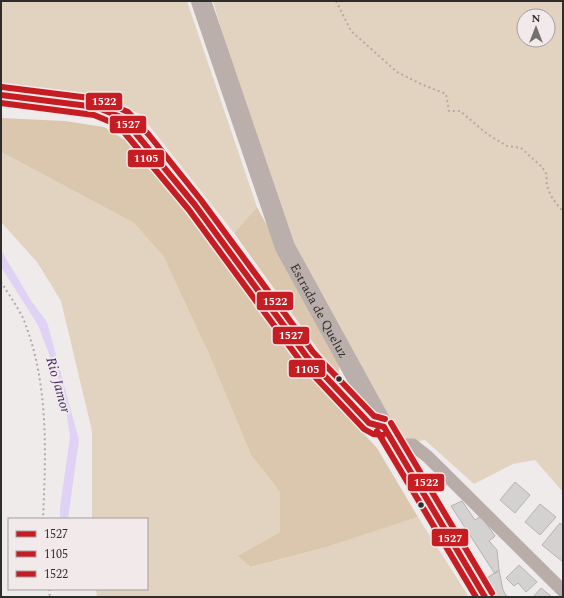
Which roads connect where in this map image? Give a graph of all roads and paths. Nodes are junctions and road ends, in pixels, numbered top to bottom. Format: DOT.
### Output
graph roads {
  1 [pos="201,1"];
  2 [pos="336,1"];
  3 [pos="1,95"];
  4 [pos="563,211"];
  5 [pos="1,282"];
  6 [pos="384,427"];
  7 [pos="395,444"];
  8 [pos="44,518"];
  9 [pos="563,591"];
  10 [pos="485,597"];
  1 -- 6 [label="main road, Estrada de Queluz"];
  2 -- 4 [label="path"];
  3 -- 6 [label="street"];
  5 -- 8 [label="path"];
  6 -- 7 [label="main road, Estrada de Queluz"];
  7 -- 9 [label="street"];
  7 -- 10 [label="main road, Estrada de Queluz"];
}
